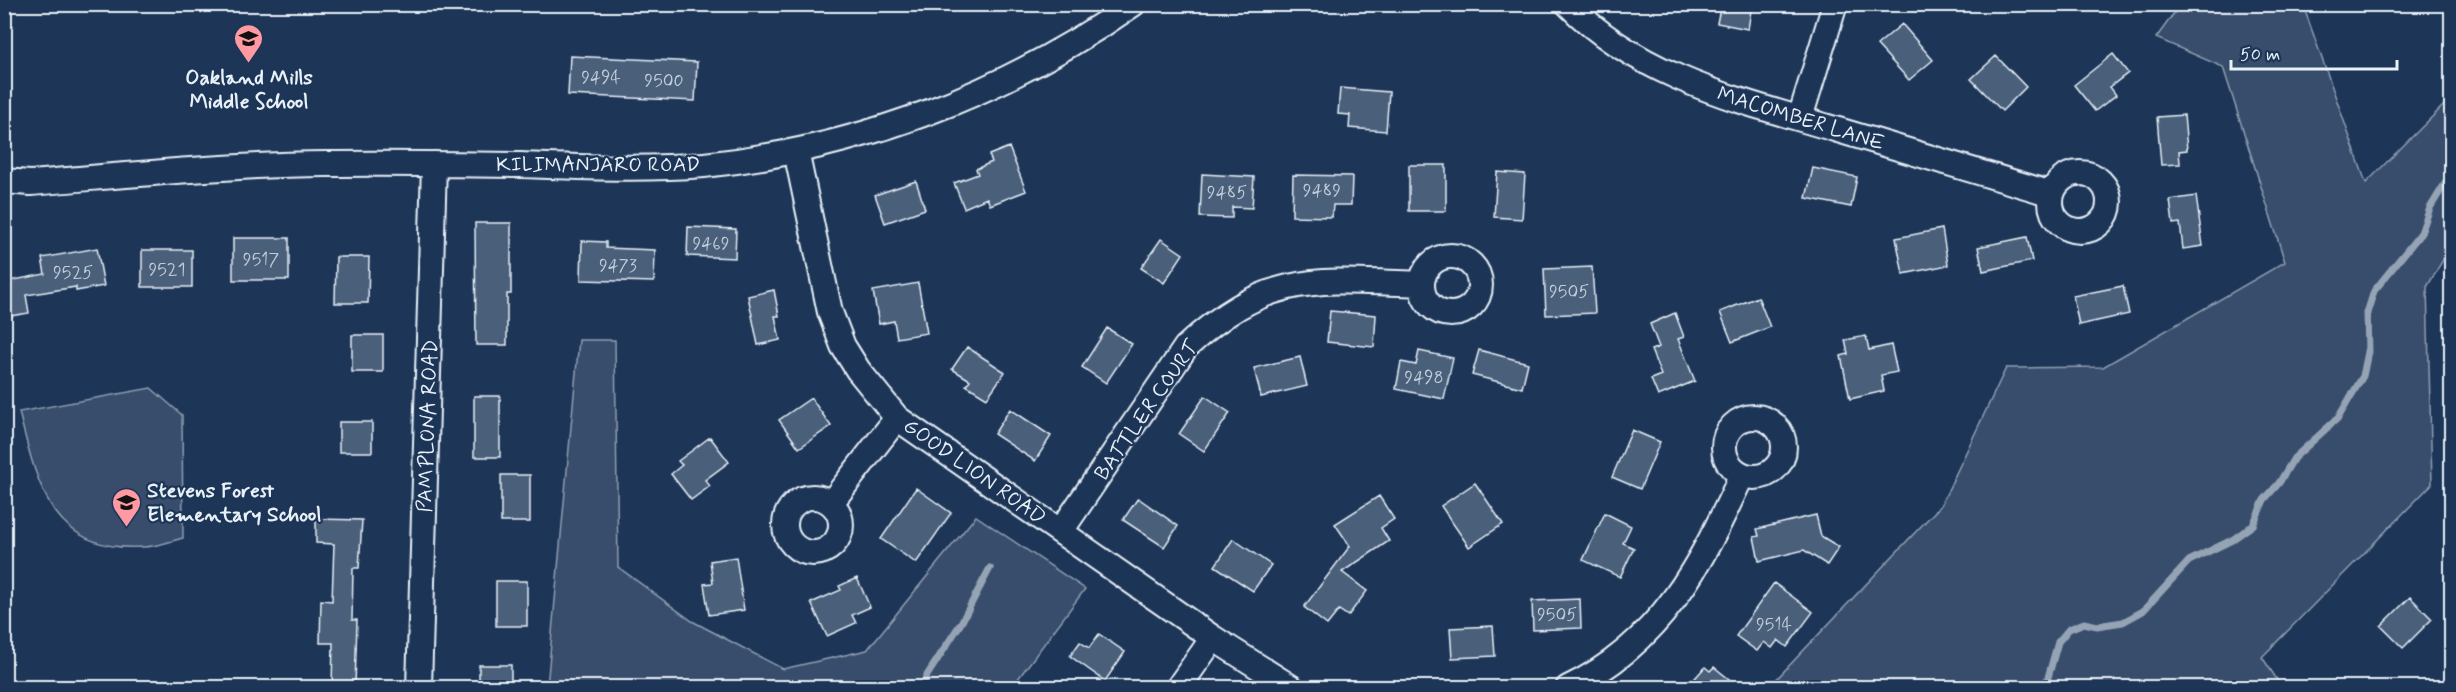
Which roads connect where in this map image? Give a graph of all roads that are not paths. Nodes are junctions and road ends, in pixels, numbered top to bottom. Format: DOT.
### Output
graph roads {
  1 [pos="1133,4"];
  2 [pos="1568,4"];
  3 [pos="1835,4"];
  4 [pos="1800,118"];
  5 [pos="796,151"];
  6 [pos="434,164"];
  7 [pos="4,181"];
  8 [pos="30,183"];
  9 [pos="4,193"];
  10 [pos="2052,194"];
  11 [pos="1422,284"];
  12 [pos="897,418"];
  13 [pos="1742,476"];
  14 [pos="831,503"];
  15 [pos="1061,531"];
  16 [pos="1213,638"];
  17 [pos="419,687"];
  18 [pos="1178,687"];
  19 [pos="1292,687"];
  20 [pos="1568,687"];
  1 -- 5 [label="street, KILIMANJARO ROAD"];
  2 -- 4 [label="street, MACOMBER LANE"];
  3 -- 4 [label="street"];
  4 -- 10 [label="street, MACOMBER LANE"];
  5 -- 6 [label="street, KILIMANJARO ROAD"];
  5 -- 12 [label="street, GOOD LION ROAD"];
  6 -- 8 [label="street, KILIMANJARO ROAD"];
  6 -- 17 [label="street, PAMPLONA ROAD"];
  7 -- 8 [label="street, KILIMANJARO ROAD"];
  8 -- 9 [label="street, KILIMANJARO ROAD"];
  11 -- 15 [label="street, BATTLER COURT"];
  12 -- 14 [label="street"];
  12 -- 15 [label="street, GOOD LION ROAD"];
  13 -- 20 [label="street"];
  15 -- 16 [label="street, GOOD LION ROAD"];
  16 -- 18 [label="street"];
  16 -- 19 [label="street, GOOD LION ROAD"];
}
